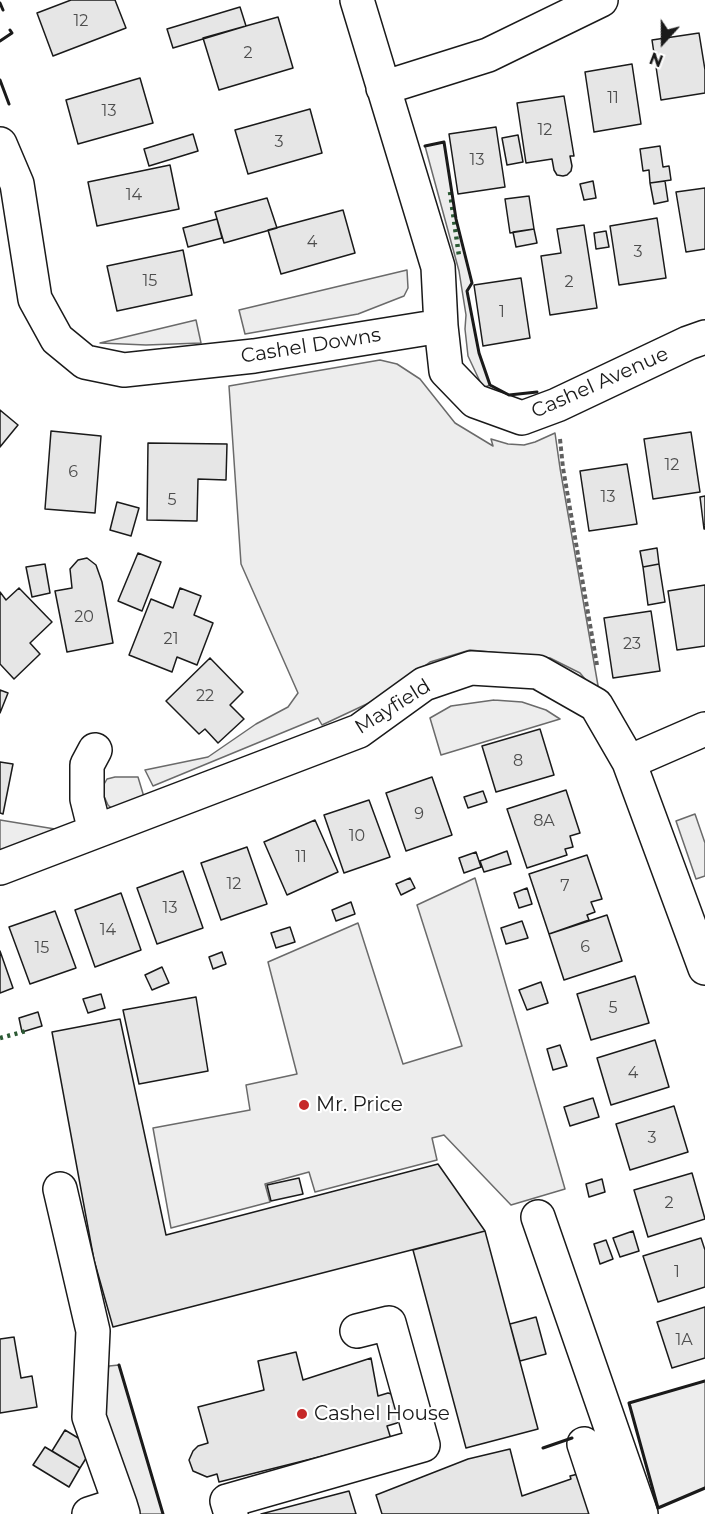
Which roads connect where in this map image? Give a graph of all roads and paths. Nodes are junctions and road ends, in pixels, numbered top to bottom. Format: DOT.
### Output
graph roads {
  1 [pos="357,0"];
  2 [pos="601,0"];
  3 [pos="383,87"];
  4 [pos="0,144"];
  5 [pos="441,326"];
  6 [pos="705,337"];
  7 [pos="557,405"];
  8 [pos="598,671"];
  9 [pos="705,729"];
  10 [pos="95,750"];
  11 [pos="629,762"];
  12 [pos="95,831"];
  13 [pos="0,868"];
  14 [pos="705,968"];
  15 [pos="60,1189"];
  16 [pos="538,1217"];
  17 [pos="357,1332"];
  18 [pos="584,1444"];
  19 [pos="121,1509"];
  20 [pos="89,1514"];
  21 [pos="231,1514"];
  22 [pos="607,1514"];
  23 [pos="641,1514"];
  1 -- 3 [label="street"];
  2 -- 3 [label="street"];
  3 -- 5 [label="street"];
  4 -- 5 [label="street, Cashel Downs"];
  5 -- 7 [label="street, Cashel Avenue"];
  6 -- 7 [label="street, Cashel Avenue"];
  7 -- 8 [label="path"];
  9 -- 11 [label="street"];
  10 -- 12 [label="street"];
  11 -- 12 [label="street, Mayfield"];
  11 -- 14 [label="street, Mayfield"];
  12 -- 13 [label="street, Mayfield"];
  15 -- 19 [label="street"];
  16 -- 23 [label="street"];
  17 -- 21 [label="street"];
  18 -- 22 [label="street"];
  19 -- 20 [label="street"];
}
